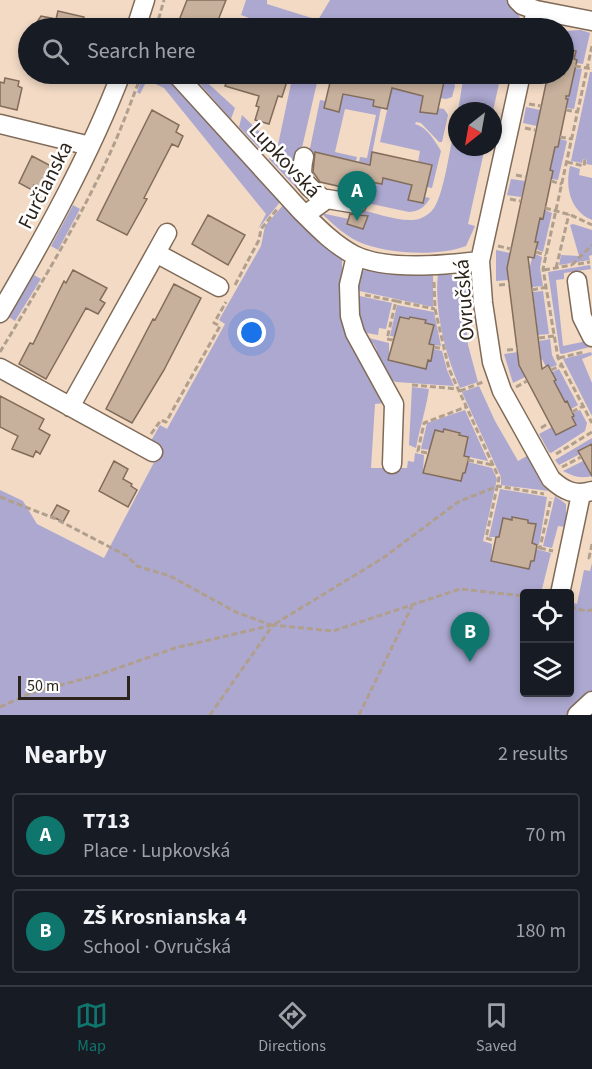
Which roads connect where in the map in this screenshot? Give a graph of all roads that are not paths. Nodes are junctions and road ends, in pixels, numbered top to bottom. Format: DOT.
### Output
graph roads {
  1 [pos="145,0"];
  2 [pos="517,0"];
  3 [pos="536,10"];
  4 [pos="139,18"];
  5 [pos="534,18"];
  6 [pos="592,21"];
  7 [pos="116,84"];
  8 [pos="185,84"];
  9 [pos="519,84"];
  10 [pos="0,124"];
  11 [pos="90,146"];
  12 [pos="304,158"];
  13 [pos="324,200"];
  14 [pos="357,204"];
  15 [pos="305,215"];
  16 [pos="167,233"];
  17 [pos="156,253"];
  18 [pos="356,256"];
  19 [pos="480,261"];
  20 [pos="574,273"];
  21 [pos="219,287"];
  22 [pos="0,313"];
  23 [pos="592,337"];
  24 [pos="0,368"];
  25 [pos="70,407"];
  26 [pos="148,450"];
  27 [pos="392,464"];
  28 [pos="586,492"];
  29 [pos="561,589"];
  30 [pos="592,701"];
  31 [pos="577,715"];
  1 -- 4 [label="street"];
  2 -- 3 [label="street"];
  3 -- 5 [label="street"];
  3 -- 6 [label="street"];
  7 -- 11 [label="street, Furčianska"];
  8 -- 15 [label="street, Lupkovská"];
  9 -- 19 [label="street, Ovručská"];
  10 -- 11 [label="street"];
  11 -- 22 [label="street, Furčianska"];
  12 -- 13 [label="street"];
  13 -- 14 [label="street"];
  13 -- 15 [label="street"];
  15 -- 18 [label="street, Lupkovská"];
  16 -- 17 [label="street"];
  17 -- 21 [label="street"];
  17 -- 25 [label="street"];
  18 -- 19 [label="street, Lupkovská"];
  18 -- 27 [label="street"];
  19 -- 28 [label="street, Ovručská"];
  20 -- 23 [label="street"];
  24 -- 25 [label="street"];
  25 -- 26 [label="street"];
  28 -- 29 [label="street, Ovručská"];
  30 -- 31 [label="street"];
}
